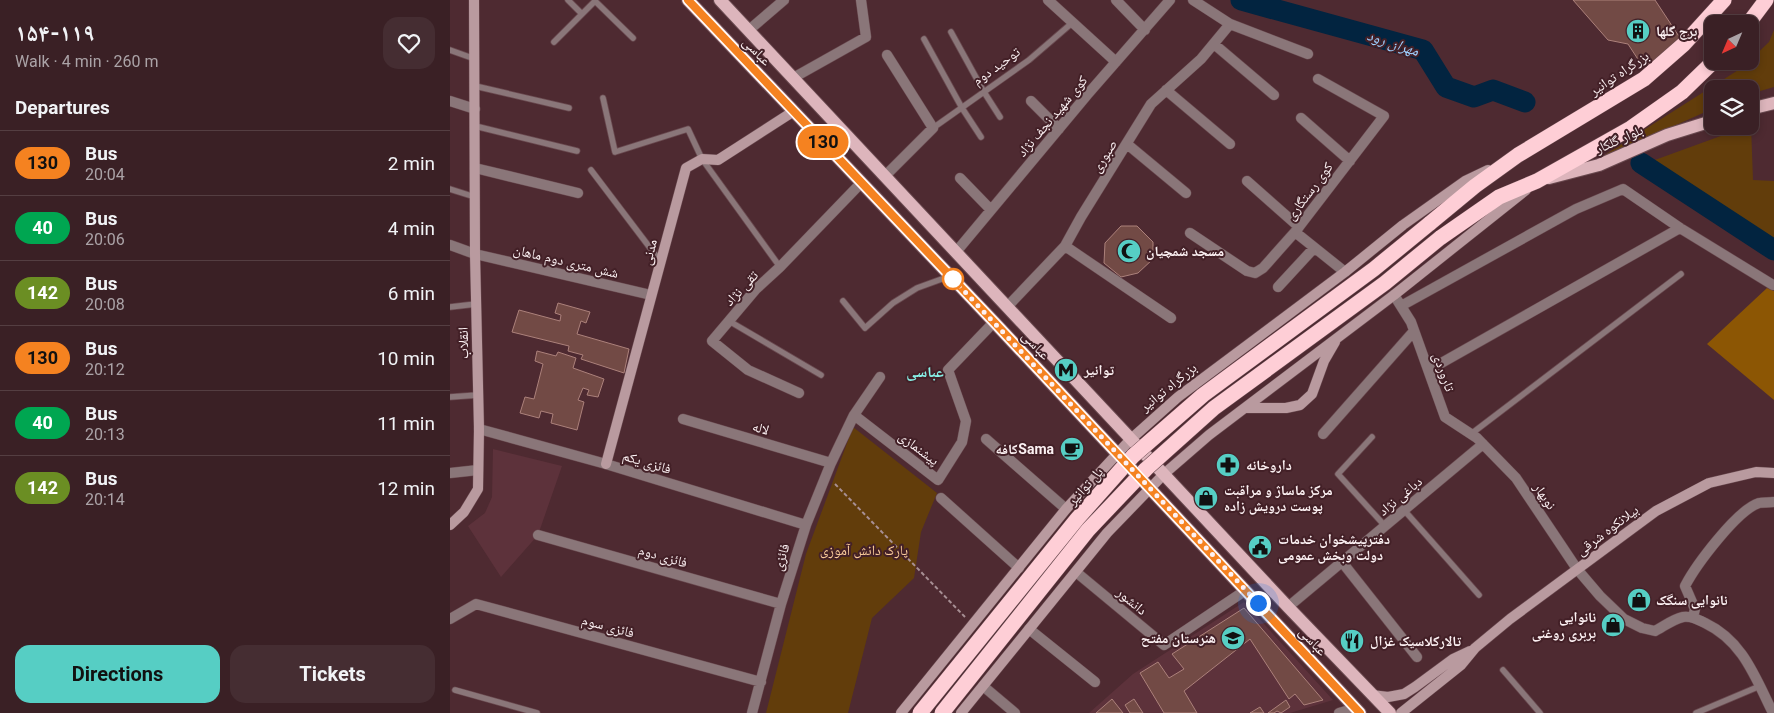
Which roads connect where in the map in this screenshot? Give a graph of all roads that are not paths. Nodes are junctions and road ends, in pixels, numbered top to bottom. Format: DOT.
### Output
graph roads {
  1 [pos="474,0"];
  2 [pos="568,0"];
  3 [pos="688,0"];
  4 [pos="720,0"];
  5 [pos="784,0"];
  6 [pos="860,0"];
  7 [pos="1048,0"];
  8 [pos="1116,0"];
  9 [pos="1170,0"];
  10 [pos="1193,0"];
  11 [pos="1724,0"];
  12 [pos="1766,0"];
  13 [pos="582,14"];
  14 [pos="1755,15"];
  15 [pos="1072,23"];
  16 [pos="1230,24"];
  17 [pos="749,30"];
  18 [pos="1145,30"];
  19 [pos="951,32"];
  20 [pos="633,38"];
  21 [pos="924,40"];
  22 [pos="554,42"];
  23 [pos="1214,44"];
  24 [pos="450,50"];
  25 [pos="1308,54"];
  26 [pos="886,55"];
  27 [pos="474,58"];
  28 [pos="1116,62"];
  29 [pos="1705,70"];
  30 [pos="793,78"];
  31 [pos="1318,79"];
  32 [pos="475,86"];
  33 [pos="1166,90"];
  34 [pos="984,92"];
  35 [pos="1274,95"];
  36 [pos="603,98"];
  37 [pos="1031,100"];
  38 [pos="450,101"];
  39 [pos="1774,103"];
  40 [pos="1759,107"];
  41 [pos="569,108"];
  42 [pos="962,108"];
  43 [pos="475,109"];
  44 [pos="794,111"];
  45 [pos="1000,117"];
  46 [pos="1301,118"];
  47 [pos="1704,123"];
  48 [pos="474,126"];
  49 [pos="934,128"];
  50 [pos="1058,129"];
  51 [pos="981,137"];
  52 [pos="1127,144"];
  53 [pos="1230,144"];
  54 [pos="576,151"];
  55 [pos="1518,155"];
  56 [pos="868,158"];
  57 [pos="702,159"];
  58 [pos="1350,161"];
  59 [pos="475,168"];
  60 [pos="591,170"];
  61 [pos="852,173"];
  62 [pos="886,176"];
  63 [pos="960,178"];
  64 [pos="1247,181"];
  65 [pos="1537,181"];
  66 [pos="861,183"];
  67 [pos="450,189"];
  68 [pos="578,193"];
  69 [pos="1186,193"];
  70 [pos="475,197"];
  71 [pos="991,210"];
  72 [pos="1429,224"];
  73 [pos="1680,228"];
  74 [pos="1297,230"];
  75 [pos="1190,233"];
  76 [pos="450,245"];
  77 [pos="1065,246"];
  78 [pos="1314,248"];
  79 [pos="956,252"];
  80 [pos="475,254"];
  81 [pos="660,261"];
  82 [pos="780,268"];
  83 [pos="1345,272"];
  84 [pos="1680,274"];
  85 [pos="950,276"];
  86 [pos="1773,285"];
  87 [pos="1278,287"];
  88 [pos="651,295"];
  89 [pos="1394,295"];
  90 [pos="843,301"];
  91 [pos="476,304"];
  92 [pos="1401,306"];
  93 [pos="450,307"];
  94 [pos="1007,307"];
  95 [pos="1171,318"];
  96 [pos="729,321"];
  97 [pos="994,322"];
  98 [pos="1414,331"];
  99 [pos="1336,339"];
  100 [pos="1429,370"];
  101 [pos="821,375"];
  102 [pos="880,377"];
  103 [pos="799,393"];
  104 [pos="478,395"];
  105 [pos="450,397"];
  106 [pos="1178,397"];
  107 [pos="1247,408"];
  108 [pos="854,415"];
  109 [pos="683,418"];
  110 [pos="479,429"];
  111 [pos="1323,434"];
  112 [pos="1471,434"];
  113 [pos="1210,435"];
  114 [pos="1372,437"];
  115 [pos="986,439"];
  116 [pos="1131,439"];
  117 [pos="1483,444"];
  118 [pos="1117,453"];
  119 [pos="832,463"];
  120 [pos="606,464"];
  121 [pos="478,470"];
  122 [pos="450,473"];
  123 [pos="1774,473"];
  124 [pos="1164,474"];
  125 [pos="1150,488"];
  126 [pos="941,498"];
  127 [pos="1074,500"];
  128 [pos="1774,502"];
  129 [pos="1066,509"];
  130 [pos="1404,510"];
  131 [pos="450,525"];
  132 [pos="806,525"];
  133 [pos="1385,526"];
  134 [pos="1107,533"];
  135 [pos="538,535"];
  136 [pos="1342,562"];
  137 [pos="1019,568"];
  138 [pos="1577,569"];
  139 [pos="1076,572"];
  140 [pos="1246,590"];
  141 [pos="1479,595"];
  142 [pos="781,604"];
  143 [pos="1288,607"];
  144 [pos="1692,617"];
  145 [pos="450,619"];
  146 [pos="1029,629"];
  147 [pos="1475,648"];
  148 [pos="1417,657"];
  149 [pos="1503,670"];
  150 [pos="761,682"];
  151 [pos="1095,682"];
  152 [pos="983,686"];
  153 [pos="1760,686"];
  154 [pos="455,690"];
  155 [pos="1372,695"];
  156 [pos="1358,711"];
  157 [pos="537,713"];
  158 [pos="752,713"];
  159 [pos="901,713"];
  160 [pos="920,713"];
  161 [pos="942,713"];
  162 [pos="961,713"];
  163 [pos="1015,713"];
  164 [pos="1339,713"];
  165 [pos="1390,713"];
  166 [pos="1401,713"];
  167 [pos="1540,713"];
  168 [pos="1696,713"];
  169 [pos="1773,713"];
  1 -- 27 [label="street, انقلاب"];
  2 -- 13 [label="lane"];
  3 -- 44 [label="main road, عباسى"];
  4 -- 17 [label="main road, عباسى"];
  5 -- 17 [label="street"];
  6 -- 30 [label="street"];
  7 -- 15 [label="street"];
  8 -- 18 [label="street"];
  9 -- 18 [label="street, کوی شهید نجف نژاد"];
  10 -- 16 [label="street"];
  11 -- 55 [label="highway, بزرگراه توانیر"];
  12 -- 14 [label="highway"];
  13 -- 20 [label="lane"];
  13 -- 22 [label="lane"];
  15 -- 28 [label="street"];
  15 -- 34 [label="lane, توحید دوم"];
  16 -- 23 [label="street, صبوری"];
  16 -- 25 [label="street"];
  17 -- 30 [label="main road, عباسى"];
  18 -- 28 [label="street, کوی شهید نجف نژاد"];
  19 -- 34 [label="lane"];
  21 -- 42 [label="lane"];
  23 -- 33 [label="street, صبوری"];
  23 -- 35 [label="street"];
  24 -- 27 [label="lane"];
  26 -- 49 [label="street"];
  27 -- 32 [label="street, انقلاب"];
  28 -- 50 [label="street, کوی شهید نجف نژاد"];
  29 -- 65 [label="highway"];
  30 -- 56 [label="main road, عباسى"];
  31 -- 58 [label="street, کوی رستگاری"];
  32 -- 41 [label="lane"];
  32 -- 43 [label="street, انقلاب"];
  33 -- 52 [label="street, صبوری"];
  33 -- 53 [label="street"];
  34 -- 42 [label="lane, توحید دوم"];
  34 -- 45 [label="lane"];
  36 -- 57 [label="lane"];
  37 -- 50 [label="street"];
  38 -- 43 [label="street"];
  39 -- 40 [label="main road"];
  42 -- 49 [label="lane, توحید دوم"];
  42 -- 51 [label="lane"];
  43 -- 48 [label="street, انقلاب"];
  44 -- 57 [label="street"];
  44 -- 61 [label="main road, عباسى"];
  46 -- 58 [label="street"];
  47 -- 65 [label="main road, بلوار گلکار"];
  48 -- 54 [label="lane"];
  48 -- 59 [label="street, انقلاب"];
  49 -- 62 [label="street, توحید دوم"];
  50 -- 71 [label="street, کوی شهید نجف نژاد"];
  52 -- 69 [label="street"];
  52 -- 77 [label="street, صبوری"];
  55 -- 72 [label="highway, بزرگراه توانیر"];
  55 -- 83 [label="street, بزرگراه توانیر"];
  56 -- 61 [label="main road"];
  56 -- 62 [label="main road, عباسى"];
  57 -- 81 [label="street, مدنی"];
  57 -- 82 [label="lane"];
  58 -- 74 [label="street, کوی رستگاری"];
  59 -- 68 [label="street"];
  59 -- 70 [label="street, انقلاب"];
  60 -- 81 [label="lane"];
  61 -- 66 [label="main road, عباسى"];
  62 -- 79 [label="main road, عباسى"];
  63 -- 71 [label="street"];
  64 -- 74 [label="street"];
  65 -- 89 [label="street"];
  65 -- 161 [label="highway, bridge"];
  66 -- 82 [label="street, تقی نژاد"];
  66 -- 85 [label="main road, عباسى"];
  67 -- 70 [label="lane"];
  70 -- 80 [label="street, انقلاب"];
  71 -- 79 [label="street, کوی شهید نجف نژاد"];
  72 -- 160 [label="highway, پل توانیر, bridge"];
  73 -- 86 [label="street"];
  73 -- 92 [label="street"];
  73 -- 100 [label="street"];
  74 -- 75 [label="street"];
  74 -- 78 [label="street, کوی رستگاری"];
  76 -- 80 [label="street, شش متری دوم ماهان"];
  77 -- 94 [label="street, صبوری"];
  77 -- 95 [label="street"];
  78 -- 83 [label="street, کوی رستگاری"];
  78 -- 87 [label="street"];
  79 -- 94 [label="main road, عباسى"];
  80 -- 88 [label="street, شش متری دوم ماهان"];
  80 -- 91 [label="street, انقلاب"];
  81 -- 88 [label="street, مدنی"];
  82 -- 96 [label="street, تقی نژاد"];
  83 -- 106 [label="street, بزرگراه توانیر"];
  84 -- 112 [label="lane"];
  85 -- 90 [label="lane"];
  85 -- 97 [label="main road, عباسى"];
  88 -- 120 [label="street, مدنی"];
  89 -- 92 [label="street, تاروردی"];
  89 -- 99 [label="street"];
  91 -- 93 [label="lane"];
  91 -- 104 [label="street, انقلاب"];
  92 -- 98 [label="street, تاروردی"];
  94 -- 116 [label="main road, عباسى"];
  96 -- 101 [label="lane"];
  96 -- 103 [label="street, تقی نژاد"];
  97 -- 108 [label="street, پیشنمازی"];
  97 -- 118 [label="main road, عباسى"];
  98 -- 100 [label="street, تاروردی"];
  98 -- 111 [label="street"];
  99 -- 107 [label="street"];
  99 -- 107 [label="street"];
  100 -- 112 [label="street, تاروردی"];
  102 -- 108 [label="street, فائزی"];
  104 -- 105 [label="lane"];
  104 -- 110 [label="street, انقلاب"];
  106 -- 113 [label="street"];
  106 -- 116 [label="street, بزرگراه توانیر"];
  107 -- 113 [label="street"];
  108 -- 119 [label="street, فائزی"];
  109 -- 119 [label="street, لاله"];
  110 -- 120 [label="street, فائزی یکم"];
  110 -- 121 [label="street, انقلاب"];
  112 -- 117 [label="street, تاروردی"];
  113 -- 124 [label="street"];
  114 -- 133 [label="lane"];
  115 -- 129 [label="street"];
  116 -- 118 [label="street, بزرگراه توانیر"];
  116 -- 124 [label="main road, عباسى"];
  117 -- 130 [label="street, دباغی نژاد"];
  117 -- 138 [label="street, نوبهار"];
  118 -- 125 [label="main road, عباسى"];
  118 -- 127 [label="street, بزرگراه توانیر"];
  119 -- 132 [label="street, فائزی"];
  120 -- 132 [label="street, فائزی یکم"];
  121 -- 122 [label="street"];
  121 -- 131 [label="street, انقلاب"];
  123 -- 138 [label="street, بیلانکوه شرقی"];
  124 -- 125 [label="street"];
  124 -- 143 [label="main road, عباسى"];
  125 -- 134 [label="street"];
  125 -- 140 [label="main road, عباسى"];
  126 -- 137 [label="street"];
  127 -- 129 [label="street, بزرگراه توانیر"];
  127 -- 134 [label="street"];
  128 -- 144 [label="street"];
  129 -- 137 [label="street, بزرگراه توانیر"];
  130 -- 133 [label="street, دباغی نژاد"];
  130 -- 141 [label="lane"];
  132 -- 142 [label="street, فائزی"];
  133 -- 136 [label="street, دباغی نژاد"];
  134 -- 139 [label="street"];
  135 -- 142 [label="street, فائزی دوم"];
  136 -- 143 [label="street, دباغی نژاد"];
  136 -- 148 [label="street"];
  137 -- 159 [label="street, بزرگراه توانیر"];
  138 -- 144 [label="street, نوبهار"];
  138 -- 147 [label="street, بیلانکوه شرقی"];
  139 -- 140 [label="street, دانشور"];
  139 -- 146 [label="street"];
  140 -- 156 [label="main road, عباسى"];
  142 -- 150 [label="street, فائزی"];
  143 -- 155 [label="main road, عباسى"];
  144 -- 153 [label="street"];
  145 -- 150 [label="street, فائزی سوم"];
  146 -- 151 [label="street"];
  146 -- 152 [label="street"];
  147 -- 155 [label="street, بیلانکوه شرقی"];
  147 -- 166 [label="street, بیلانکوه شرقی"];
  149 -- 167 [label="lane"];
  150 -- 158 [label="street, فائزی"];
  152 -- 162 [label="street"];
  152 -- 163 [label="street"];
  153 -- 168 [label="lane"];
  153 -- 169 [label="street"];
  154 -- 157 [label="lane"];
  155 -- 165 [label="main road, عباسى"];
  156 -- 164 [label="street"];
}
